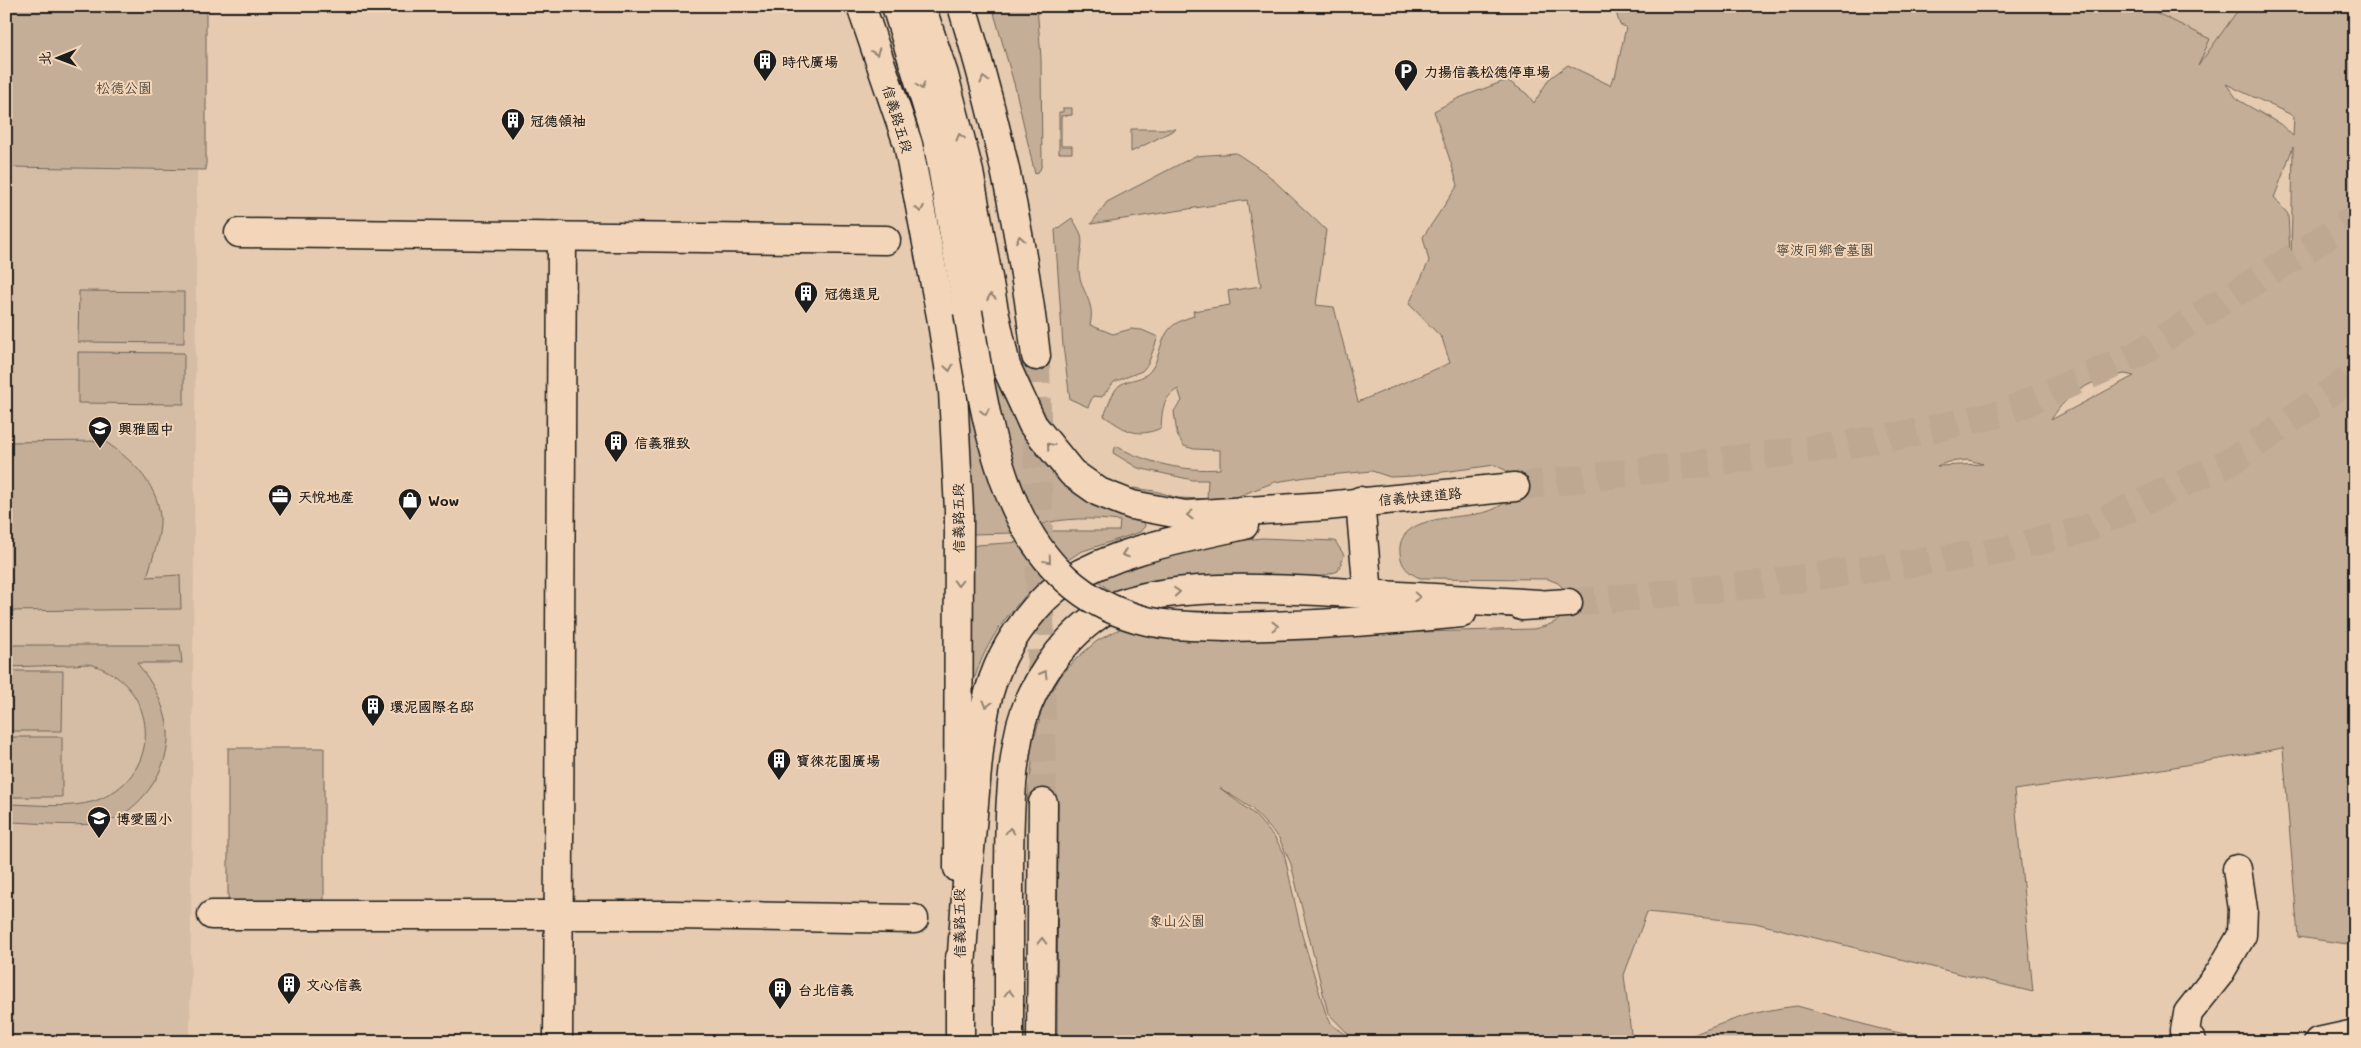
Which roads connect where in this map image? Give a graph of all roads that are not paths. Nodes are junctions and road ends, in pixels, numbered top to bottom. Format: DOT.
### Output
graph roads {
  1 [pos="861,6"];
  2 [pos="896,6"];
  3 [pos="921,6"];
  4 [pos="962,6"];
  5 [pos="239,233"];
  6 [pos="562,236"];
  7 [pos="886,240"];
  8 [pos="1036,356"];
  9 [pos="1515,487"];
  10 [pos="1360,501"];
  11 [pos="1326,506"];
  12 [pos="1368,594"];
  13 [pos="1568,603"];
  14 [pos="1539,604"];
  15 [pos="1043,803"];
  16 [pos="2237,869"];
  17 [pos="212,915"];
  18 [pos="559,915"];
  19 [pos="914,919"];
  20 [pos="960,980"];
  21 [pos="2355,1034"];
  22 [pos="558,1042"];
  23 [pos="960,1042"];
  24 [pos="1009,1042"];
  25 [pos="1041,1042"];
  26 [pos="2192,1042"];
  27 [pos="2318,1042"];
  1 -- 20 [label="main road, 信義路五段, one-way"];
  2 -- 14 [label="main road, one-way, bridge"];
  11 -- 3 [label="main road, one-way"];
  8 -- 4 [label="main road, one-way"];
  5 -- 6 [label="main road"];
  6 -- 7 [label="main road"];
  6 -- 18 [label="main road"];
  9 -- 10 [label="main road, 信義快速道路"];
  10 -- 11 [label="main road, 信義快速道路"];
  10 -- 12 [label="main road"];
  11 -- 20 [label="main road, one-way"];
  12 -- 14 [label="main road, one-way"];
  24 -- 12 [label="main road, one-way"];
  13 -- 14 [label="main road"];
  25 -- 15 [label="main road, one-way"];
  16 -- 26 [label="main road"];
  17 -- 18 [label="main road"];
  18 -- 19 [label="main road"];
  18 -- 22 [label="main road"];
  20 -- 23 [label="main road, 信義路五段"];
  21 -- 27 [label="main road"];
}
